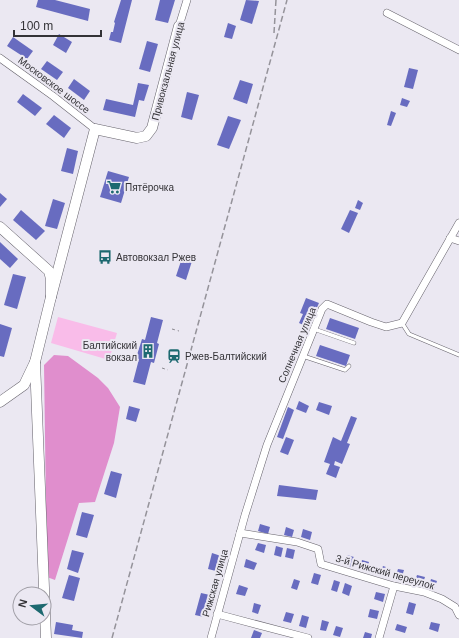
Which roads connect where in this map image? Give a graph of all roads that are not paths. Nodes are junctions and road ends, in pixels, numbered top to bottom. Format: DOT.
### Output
graph roads {
  1 [pos="186,0"];
  2 [pos="387,13"];
  3 [pos="180,26"];
  4 [pos="459,50"];
  5 [pos="0,58"];
  6 [pos="96,130"];
  7 [pos="459,223"];
  8 [pos="0,227"];
  9 [pos="450,238"];
  10 [pos="459,242"];
  11 [pos="34,258"];
  12 [pos="61,261"];
  13 [pos="52,297"];
  14 [pos="402,323"];
  15 [pos="314,329"];
  16 [pos="354,343"];
  17 [pos="459,355"];
  18 [pos="303,356"];
  19 [pos="35,362"];
  20 [pos="349,366"];
  21 [pos="0,402"];
  22 [pos="240,533"];
  23 [pos="394,586"];
  24 [pos="217,614"];
  25 [pos="459,614"];
  26 [pos="46,638"];
  27 [pos="210,638"];
  28 [pos="308,638"];
  29 [pos="379,638"];
  1 -- 3 [label="street, Привокзальная улица"];
  2 -- 4 [label="street"];
  3 -- 6 [label="street, Привокзальная улица"];
  5 -- 6 [label="street, Московское шоссе"];
  6 -- 12 [label="street"];
  7 -- 9 [label="street"];
  8 -- 11 [label="street"];
  9 -- 10 [label="street"];
  9 -- 14 [label="street"];
  11 -- 12 [label="street"];
  11 -- 13 [label="street"];
  12 -- 13 [label="street"];
  13 -- 19 [label="street"];
  14 -- 15 [label="street, Солнечная улица"];
  14 -- 17 [label="lane"];
  15 -- 16 [label="lane"];
  15 -- 18 [label="street, Солнечная улица"];
  18 -- 20 [label="lane"];
  18 -- 22 [label="street, Солнечная улица"];
  19 -- 21 [label="street"];
  19 -- 26 [label="street"];
  22 -- 23 [label="street, 3-й Рижский переулок"];
  22 -- 24 [label="street, Рижская улица"];
  23 -- 25 [label="street, 3-й Рижский переулок"];
  23 -- 29 [label="street"];
  24 -- 27 [label="street, Рижская улица"];
  24 -- 28 [label="street"];
}
